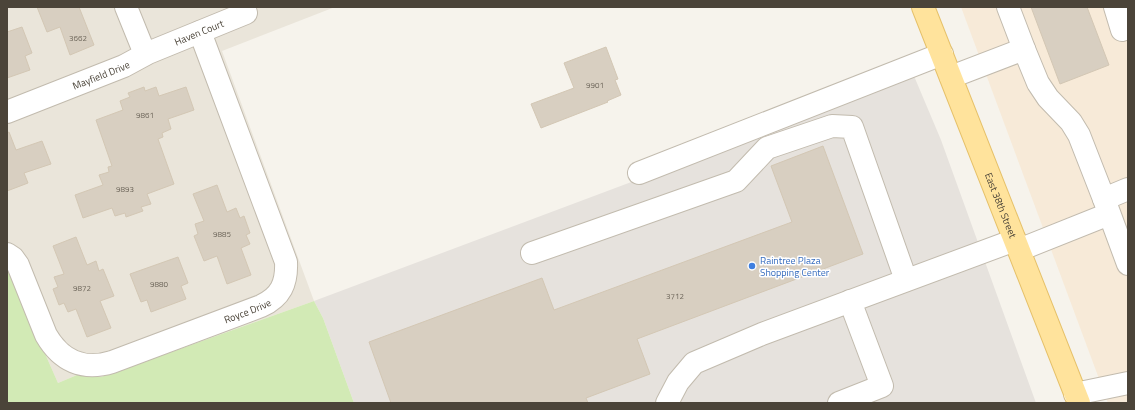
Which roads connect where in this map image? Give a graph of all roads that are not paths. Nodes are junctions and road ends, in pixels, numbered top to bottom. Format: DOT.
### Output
graph roads {
  1 [pos="126,7"];
  2 [pos="244,7"];
  3 [pos="923,7"];
  4 [pos="1008,7"];
  5 [pos="1115,7"];
  6 [pos="1122,30"];
  7 [pos="200,32"];
  8 [pos="1024,49"];
  9 [pos="145,54"];
  10 [pos="942,54"];
  11 [pos="951,77"];
  12 [pos="7,112"];
  13 [pos="639,173"];
  14 [pos="1128,189"];
  15 [pos="1106,206"];
  16 [pos="1017,245"];
  17 [pos="532,253"];
  18 [pos="7,254"];
  19 [pos="1128,264"];
  20 [pos="906,280"];
  21 [pos="850,301"];
  22 [pos="1128,383"];
  23 [pos="1077,398"];
  24 [pos="667,403"];
  25 [pos="839,403"];
  1 -- 9 [label="street"];
  2 -- 7 [label="street, Haven Court"];
  3 -- 10 [label="main road, East 38th Street"];
  4 -- 8 [label="street"];
  5 -- 6 [label="street"];
  7 -- 9 [label="street, Haven Court"];
  7 -- 18 [label="street, Royce Drive"];
  8 -- 11 [label="street"];
  8 -- 15 [label="street"];
  9 -- 12 [label="street, Mayfield Drive"];
  10 -- 11 [label="main road, East 38th Street"];
  10 -- 13 [label="street"];
  11 -- 16 [label="main road, East 38th Street"];
  14 -- 15 [label="street"];
  15 -- 16 [label="street"];
  15 -- 19 [label="street"];
  16 -- 20 [label="street"];
  16 -- 23 [label="main road, East 38th Street"];
  17 -- 20 [label="street"];
  20 -- 21 [label="street"];
  21 -- 24 [label="street"];
  21 -- 25 [label="street"];
  22 -- 23 [label="street"];
}
